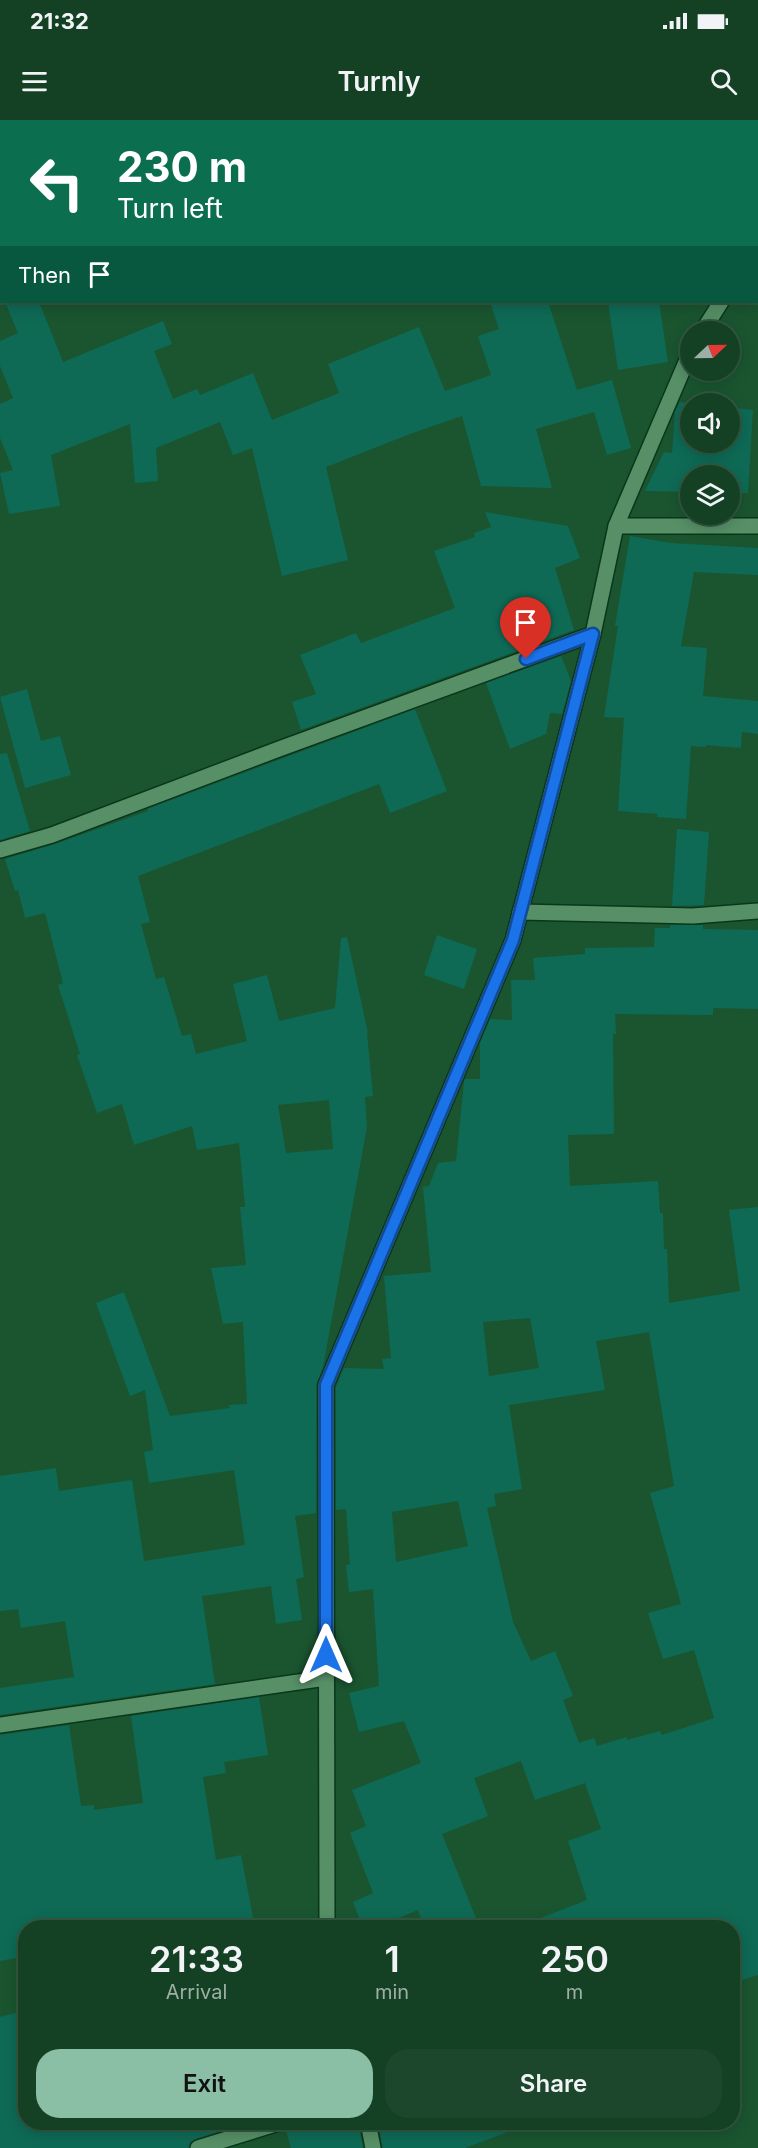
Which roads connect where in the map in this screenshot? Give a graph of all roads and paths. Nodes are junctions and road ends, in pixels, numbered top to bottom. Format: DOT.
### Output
graph roads {
  1 [pos="720,303"];
  2 [pos="709,321"];
  3 [pos="680,376"];
  4 [pos="758,525"];
  5 [pos="616,526"];
  6 [pos="593,634"];
  7 [pos="0,850"];
  8 [pos="758,911"];
  9 [pos="520,912"];
  10 [pos="326,1677"];
  11 [pos="0,1725"];
  12 [pos="327,1920"];
  13 [pos="256,2130"];
  14 [pos="369,2130"];
  15 [pos="198,2148"];
  16 [pos="372,2148"];
  1 -- 2 [label="street"];
  3 -- 5 [label="street"];
  4 -- 5 [label="street"];
  5 -- 6 [label="street"];
  6 -- 7 [label="street"];
  6 -- 9 [label="street"];
  8 -- 9 [label="street"];
  9 -- 10 [label="street"];
  10 -- 11 [label="street"];
  10 -- 12 [label="street"];
  13 -- 15 [label="street"];
  14 -- 16 [label="street"];
}
